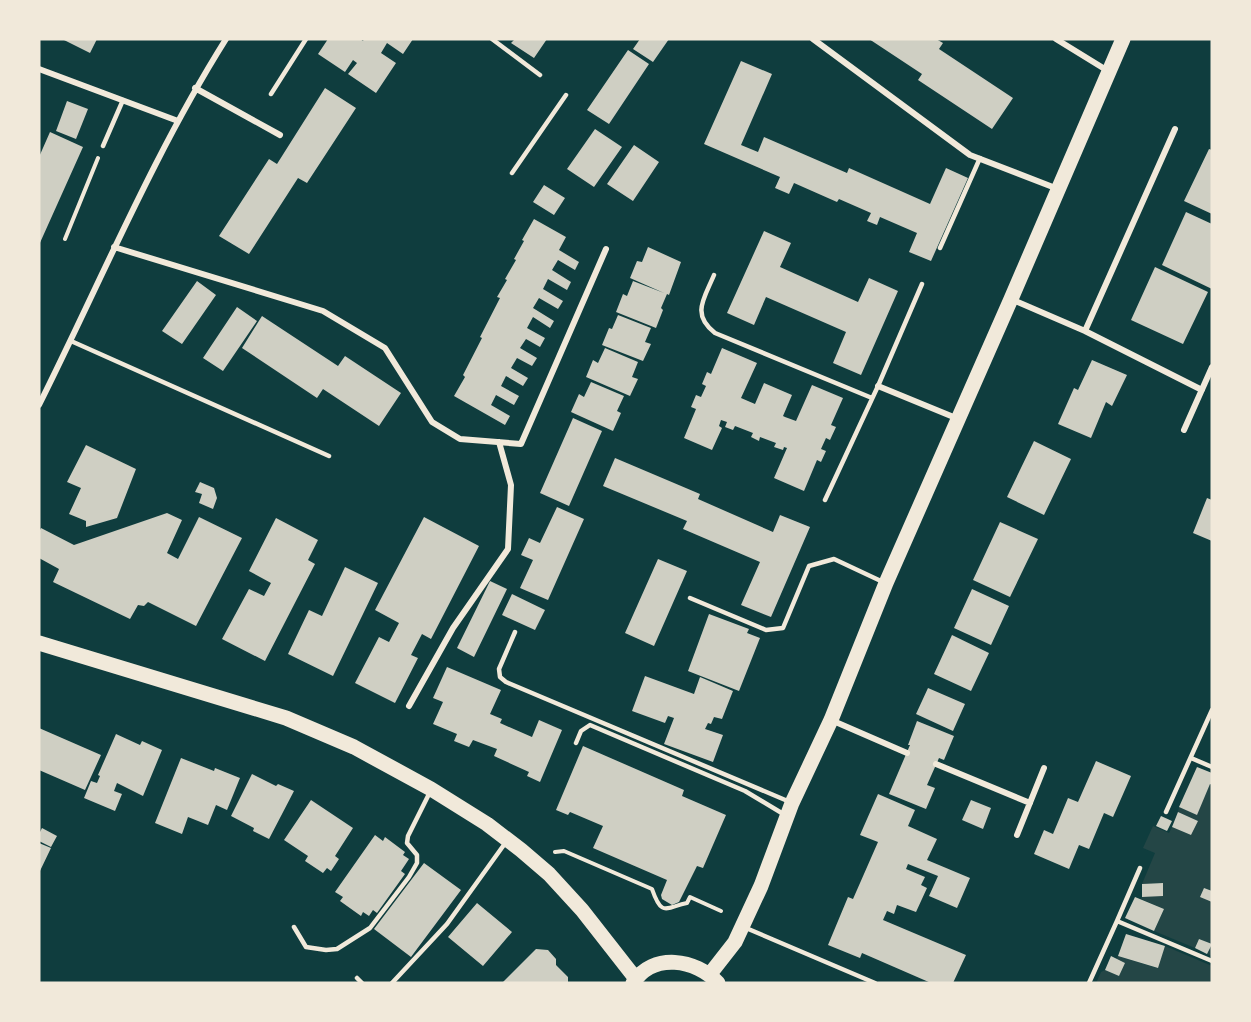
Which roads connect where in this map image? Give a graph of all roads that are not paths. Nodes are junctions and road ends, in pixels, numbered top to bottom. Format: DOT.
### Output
graph roads {
  1 [pos="226,39"];
  2 [pos="306,39"];
  3 [pos="492,39"];
  4 [pos="813,39"];
  5 [pos="1056,39"];
  6 [pos="1123,39"];
  7 [pos="39,69"];
  8 [pos="1108,71"];
  9 [pos="540,75"];
  10 [pos="195,88"];
  11 [pos="271,94"];
  12 [pos="566,95"];
  13 [pos="123,100"];
  14 [pos="178,121"];
  15 [pos="1175,129"];
  16 [pos="280,135"];
  17 [pos="103,146"];
  18 [pos="980,158"];
  19 [pos="512,173"];
  20 [pos="1058,189"];
  21 [pos="114,247"];
  22 [pos="940,248"];
  23 [pos="606,249"];
  24 [pos="714,275"];
  25 [pos="922,284"];
  26 [pos="1011,299"];
  27 [pos="1085,331"];
  28 [pos="71,341"];
  29 [pos="1212,367"];
  30 [pos="878,386"];
  31 [pos="1202,390"];
  32 [pos="872,398"];
  33 [pos="39,405"];
  34 [pos="957,419"];
  35 [pos="1184,429"];
  36 [pos="499,442"];
  37 [pos="329,456"];
  38 [pos="825,500"];
  39 [pos="886,583"];
  40 [pos="690,598"];
  41 [pos="515,632"];
  42 [pos="39,643"];
  43 [pos="409,706"];
  44 [pos="1212,710"];
  45 [pos="831,720"];
  46 [pos="576,743"];
  47 [pos="907,753"];
  48 [pos="1191,758"];
  49 [pos="936,764"];
  50 [pos="1212,767"];
  51 [pos="1044,768"];
  52 [pos="431,789"];
  53 [pos="1030,803"];
  54 [pos="789,810"];
  55 [pos="1166,812"];
  56 [pos="1017,835"];
  57 [pos="508,840"];
  58 [pos="1140,868"];
  59 [pos="1117,921"];
  60 [pos="294,927"];
  61 [pos="743,927"];
  62 [pos="1212,961"];
  63 [pos="357,978"];
  64 [pos="714,978"];
  65 [pos="634,981"];
  66 [pos="362,983"];
  67 [pos="392,983"];
  68 [pos="875,983"];
  69 [pos="1089,983"];
  1 -- 10 [label="street"];
  2 -- 11 [label="lane"];
  3 -- 9 [label="lane"];
  4 -- 18 [label="street"];
  5 -- 8 [label="street"];
  6 -- 8 [label="main road"];
  7 -- 13 [label="street"];
  8 -- 20 [label="main road"];
  10 -- 14 [label="street"];
  10 -- 16 [label="street"];
  12 -- 19 [label="lane"];
  13 -- 14 [label="street"];
  13 -- 17 [label="lane"];
  14 -- 21 [label="street"];
  15 -- 27 [label="street"];
  18 -- 20 [label="street"];
  18 -- 22 [label="lane"];
  20 -- 26 [label="main road"];
  21 -- 28 [label="street"];
  21 -- 36 [label="street"];
  23 -- 36 [label="street"];
  24 -- 32 [label="lane"];
  25 -- 30 [label="lane"];
  26 -- 27 [label="street"];
  26 -- 34 [label="main road"];
  27 -- 31 [label="street"];
  28 -- 33 [label="street"];
  28 -- 37 [label="lane"];
  29 -- 31 [label="street"];
  30 -- 32 [label="lane"];
  30 -- 34 [label="street"];
  31 -- 35 [label="street"];
  32 -- 38 [label="lane"];
  34 -- 39 [label="main road"];
  36 -- 43 [label="street"];
  39 -- 40 [label="lane"];
  39 -- 45 [label="main road"];
  41 -- 54 [label="lane"];
  42 -- 52 [label="main road"];
  44 -- 48 [label="lane"];
  45 -- 47 [label="street"];
  45 -- 54 [label="main road"];
  46 -- 54 [label="lane"];
  48 -- 50 [label="lane"];
  48 -- 55 [label="lane"];
  49 -- 53 [label="street"];
  51 -- 53 [label="street"];
  52 -- 57 [label="main road"];
  52 -- 60 [label="lane"];
  53 -- 56 [label="street"];
  54 -- 61 [label="main road"];
  57 -- 65 [label="main road"];
  57 -- 67 [label="lane"];
  58 -- 59 [label="lane"];
  59 -- 62 [label="lane"];
  59 -- 69 [label="lane"];
  61 -- 64 [label="main road"];
  61 -- 68 [label="lane"];
  63 -- 66 [label="lane"];
  64 -- 65 [label="main road"];
}
